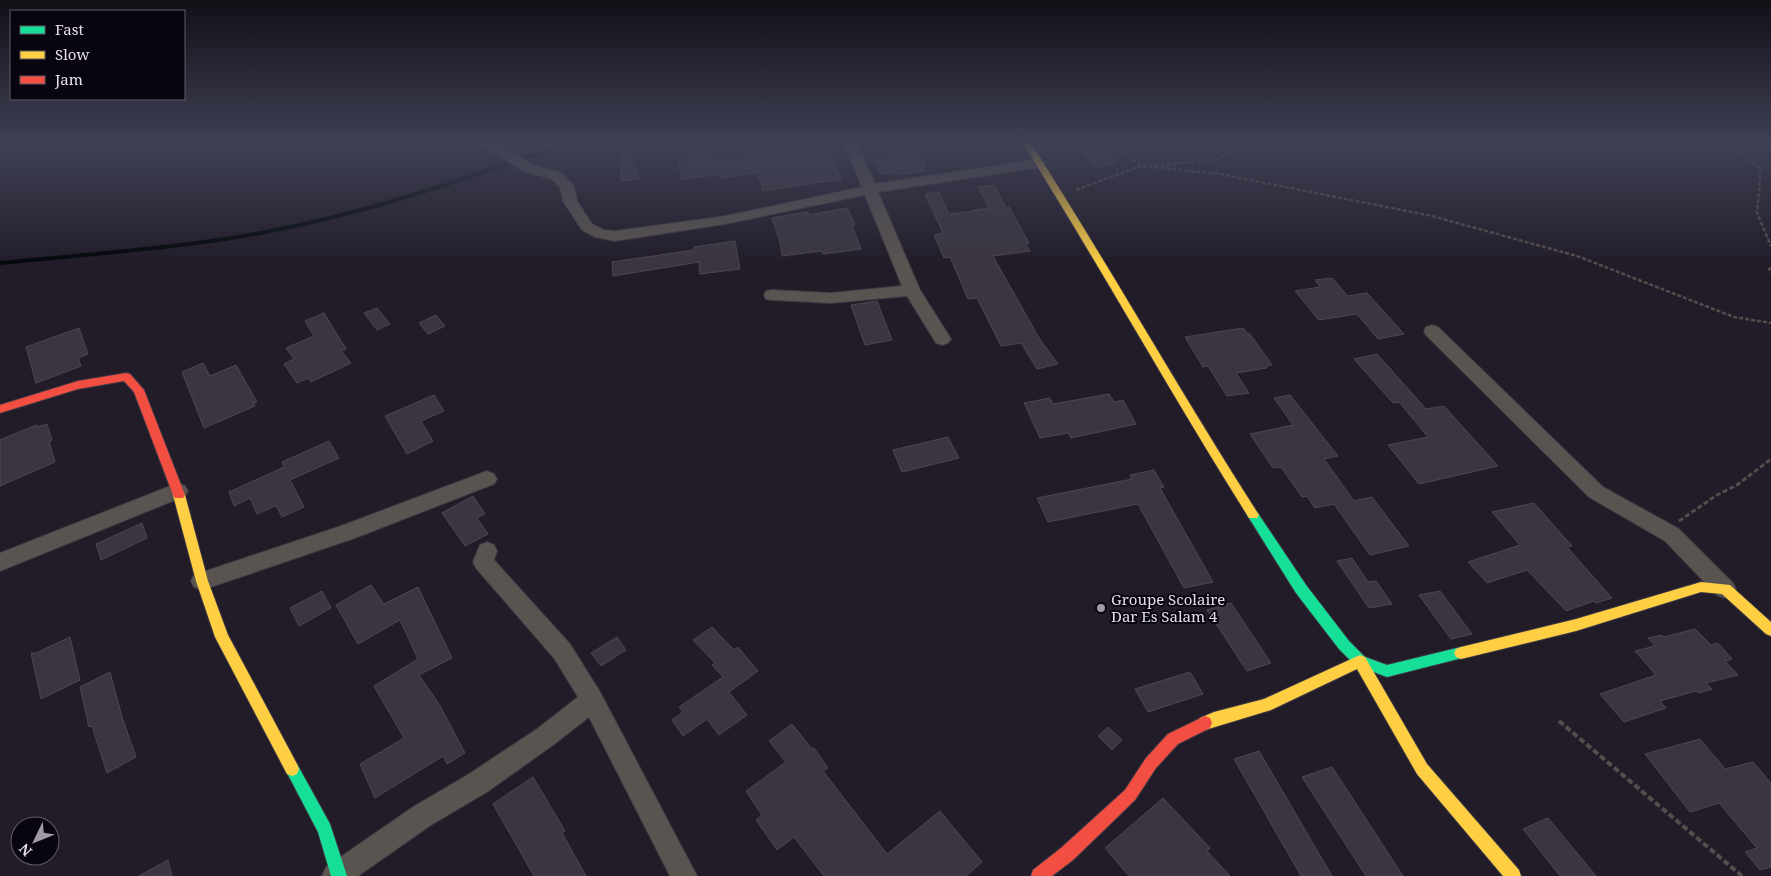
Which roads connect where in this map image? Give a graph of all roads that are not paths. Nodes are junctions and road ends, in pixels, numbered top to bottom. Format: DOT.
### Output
graph roads {
  1 [pos="564,183"];
  2 [pos="868,183"];
  3 [pos="911,183"];
  4 [pos="1053,183"];
  5 [pos="871,189"];
  6 [pos="912,290"];
  7 [pos="772,295"];
  8 [pos="1432,331"];
  9 [pos="942,339"];
  10 [pos="0,409"];
  11 [pos="487,479"];
  12 [pos="178,491"];
  13 [pos="487,552"];
  14 [pos="0,562"];
  15 [pos="202,581"];
  16 [pos="1725,589"];
  17 [pos="1771,630"];
  18 [pos="1360,661"];
  19 [pos="592,700"];
  20 [pos="337,875"];
  21 [pos="684,876"];
  22 [pos="1039,876"];
  23 [pos="1513,876"];
  1 -- 5 [label="street"];
  2 -- 5 [label="street"];
  3 -- 5 [label="street"];
  4 -- 18 [label="street"];
  5 -- 6 [label="street"];
  6 -- 7 [label="street"];
  6 -- 9 [label="street"];
  8 -- 16 [label="street"];
  10 -- 12 [label="street"];
  11 -- 15 [label="street"];
  12 -- 14 [label="street"];
  12 -- 15 [label="street"];
  13 -- 19 [label="street"];
  15 -- 20 [label="street"];
  16 -- 17 [label="street"];
  16 -- 18 [label="street"];
  18 -- 22 [label="street"];
  18 -- 23 [label="street"];
  19 -- 20 [label="street"];
  19 -- 21 [label="street"];
}
